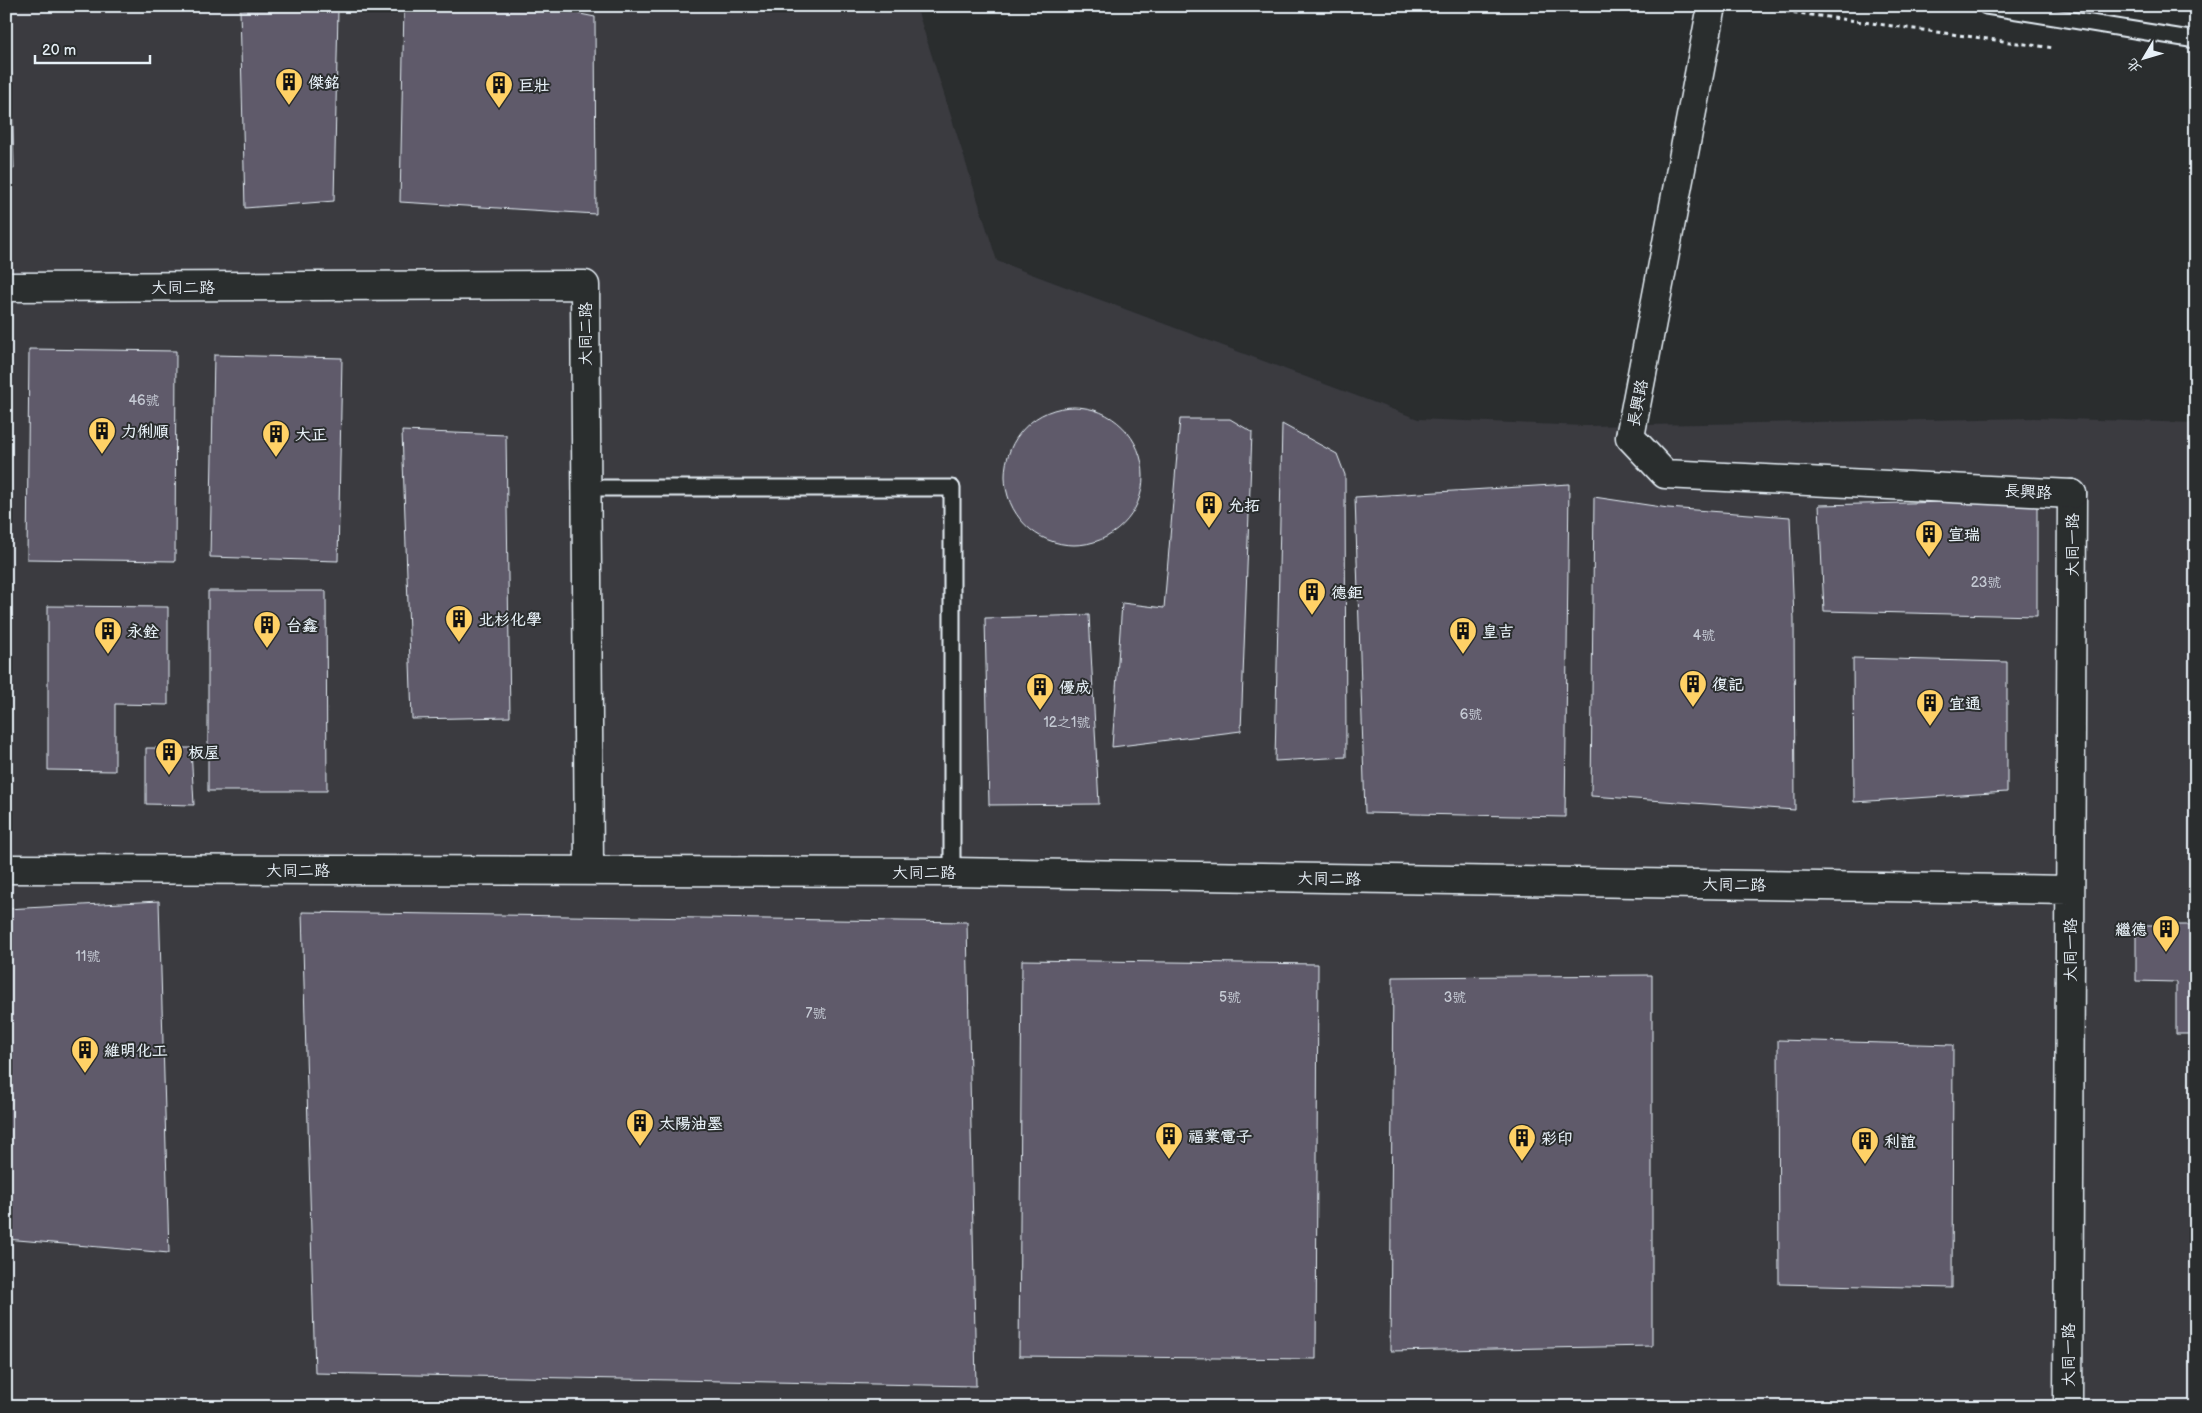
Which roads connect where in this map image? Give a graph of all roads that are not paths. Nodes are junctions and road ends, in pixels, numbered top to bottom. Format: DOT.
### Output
graph roads {
  1 [pos="1712,6"];
  2 [pos="1986,6"];
  3 [pos="2196,40"];
  4 [pos="6,287"];
  5 [pos="586,488"];
  6 [pos="2072,494"];
  7 [pos="6,869"];
  8 [pos="589,871"];
  9 [pos="952,872"];
  10 [pos="2070,890"];
  11 [pos="2068,1407"];
  1 -- 6 [label="street, 長興路"];
  2 -- 3 [label="lane"];
  4 -- 5 [label="street, 大同二路"];
  5 -- 8 [label="street, 大同二路"];
  5 -- 9 [label="lane"];
  6 -- 10 [label="street, 大同一路"];
  7 -- 8 [label="street, 大同二路"];
  8 -- 9 [label="street, 大同二路"];
  9 -- 10 [label="street, 大同二路"];
  10 -- 11 [label="street, 大同一路"];
}
